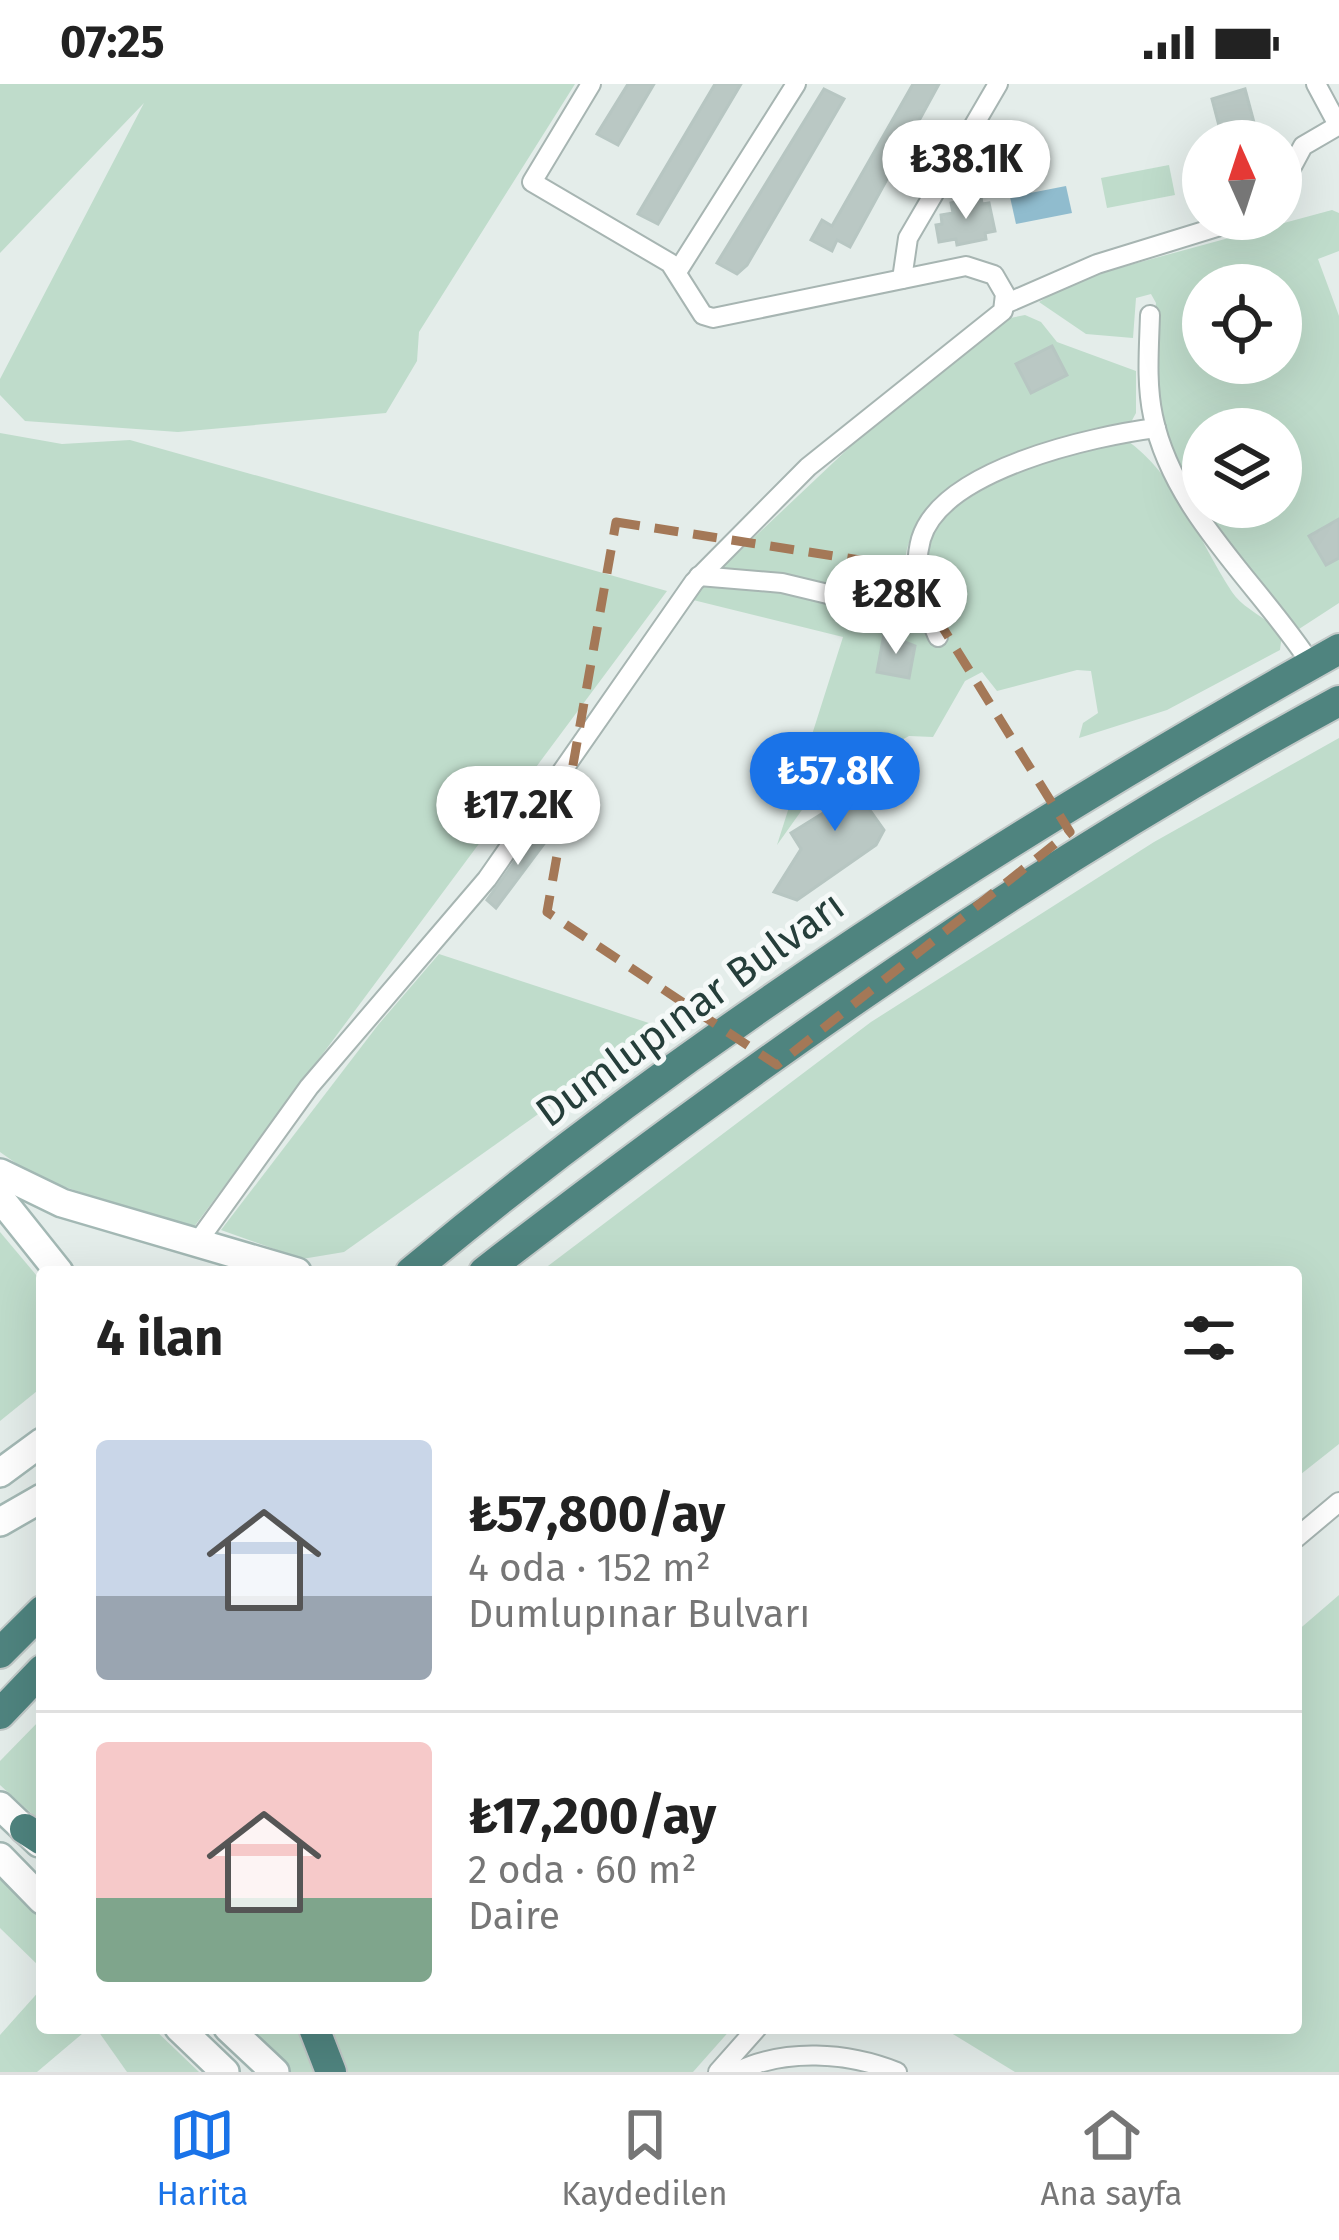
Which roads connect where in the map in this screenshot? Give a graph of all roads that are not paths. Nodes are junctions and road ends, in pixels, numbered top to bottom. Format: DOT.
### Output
graph roads {
  1 [pos="591,84"];
  2 [pos="796,84"];
  3 [pos="998,84"];
  4 [pos="1316,84"];
  5 [pos="1339,125"];
  6 [pos="1302,148"];
  7 [pos="1182,238"];
  8 [pos="677,272"];
  9 [pos="902,279"];
  10 [pos="1005,304"];
  11 [pos="1150,315"];
  12 [pos="1156,428"];
  13 [pos="699,576"];
  14 [pos="921,595"];
  15 [pos="938,637"];
  16 [pos="1339,649"];
  17 [pos="1311,664"];
  18 [pos="1336,705"];
  19 [pos="0,1173"];
  20 [pos="0,1198"];
  21 [pos="196,1244"];
  22 [pos="440,1248"];
  23 [pos="53,1266"];
  24 [pos="256,1266"];
  25 [pos="402,1266"];
  26 [pos="418,1266"];
  27 [pos="492,1266"];
  28 [pos="36,1446"];
  29 [pos="0,1473"];
  30 [pos="36,1501"];
  31 [pos="1339,1502"];
  32 [pos="0,1522"];
  33 [pos="1302,1533"];
  34 [pos="36,1617"];
  35 [pos="0,1653"];
  36 [pos="36,1677"];
  37 [pos="36,1691"];
  38 [pos="0,1716"];
  39 [pos="0,1806"];
  40 [pos="36,1839"];
  41 [pos="0,1858"];
  42 [pos="36,1894"];
  43 [pos="185,2034"];
  44 [pos="234,2034"];
  45 [pos="316,2034"];
  46 [pos="752,2034"];
  47 [pos="226,2072"];
  48 [pos="274,2072"];
  49 [pos="331,2072"];
  50 [pos="718,2072"];
  51 [pos="736,2072"];
  52 [pos="896,2072"];
  1 -- 8 [label="street"];
  2 -- 8 [label="street"];
  3 -- 9 [label="street"];
  4 -- 5 [label="street"];
  5 -- 6 [label="street"];
  7 -- 10 [label="street"];
  8 -- 9 [label="street"];
  9 -- 10 [label="street"];
  10 -- 13 [label="street"];
  11 -- 12 [label="street"];
  12 -- 14 [label="street"];
  12 -- 17 [label="street"];
  13 -- 14 [label="street"];
  13 -- 21 [label="street"];
  14 -- 15 [label="street"];
  16 -- 17 [label="highway, Dumlupınar Bulvarı"];
  17 -- 22 [label="highway, Dumlupınar Bulvarı"];
  18 -- 27 [label="highway, Dumlupınar Bulvarı"];
  19 -- 21 [label="main road"];
  20 -- 23 [label="main road"];
  21 -- 24 [label="main road"];
  22 -- 25 [label="main road"];
  22 -- 26 [label="highway, Dumlupınar Bulvarı"];
  28 -- 29 [label="main road"];
  30 -- 32 [label="main road"];
  31 -- 33 [label="street"];
  34 -- 35 [label="highway"];
  36 -- 38 [label="highway"];
  37 -- 38 [label="highway"];
  39 -- 40 [label="main road"];
  41 -- 42 [label="main road"];
  43 -- 47 [label="main road"];
  44 -- 48 [label="main road"];
  45 -- 49 [label="highway"];
  46 -- 50 [label="street"];
  51 -- 52 [label="street"];
}
